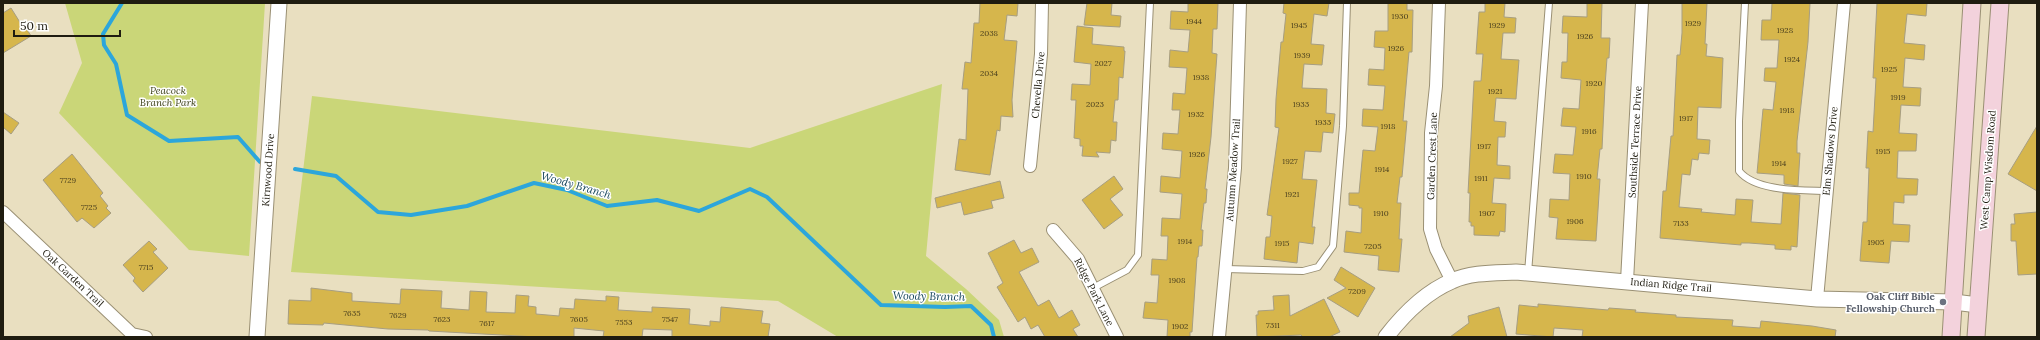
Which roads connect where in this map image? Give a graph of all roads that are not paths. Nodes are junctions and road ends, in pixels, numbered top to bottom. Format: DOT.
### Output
graph roads {
  1 [pos="279,3"];
  2 [pos="1042,3"];
  3 [pos="1150,3"];
  4 [pos="1240,3"];
  5 [pos="1347,3"];
  6 [pos="1439,3"];
  7 [pos="1549,3"];
  8 [pos="1642,3"];
  9 [pos="1745,3"];
  10 [pos="1844,3"];
  11 [pos="1972,3"];
  12 [pos="2000,3"];
  13 [pos="1030,166"];
  14 [pos="1827,191"];
  15 [pos="3,212"];
  16 [pos="1053,230"];
  17 [pos="1226,269"];
  18 [pos="1528,273"];
  19 [pos="1452,280"];
  20 [pos="1627,281"];
  21 [pos="1093,288"];
  22 [pos="1817,299"];
  23 [pos="1954,302"];
  24 [pos="1978,305"];
  25 [pos="146,337"];
  26 [pos="257,337"];
  27 [pos="1117,337"];
  28 [pos="1219,337"];
  29 [pos="1386,337"];
  30 [pos="1951,337"];
  31 [pos="1976,337"];
  1 -- 26 [label="street, Kirnwood Drive"];
  2 -- 13 [label="street, Chevella Drive"];
  3 -- 21 [label="lane"];
  4 -- 17 [label="street, Autumn Meadow Trail"];
  5 -- 17 [label="lane"];
  6 -- 19 [label="street, Garden Crest Lane"];
  7 -- 18 [label="lane"];
  8 -- 20 [label="street, Southside Terrace Drive"];
  9 -- 14 [label="lane"];
  10 -- 14 [label="street, Elm Shadows Drive"];
  11 -- 23 [label="main road"];
  12 -- 24 [label="main road, West Camp Wisdom Road"];
  14 -- 22 [label="street, Elm Shadows Drive"];
  15 -- 25 [label="street, Oak Garden Trail"];
  16 -- 21 [label="street, Ridge Park Lane"];
  17 -- 28 [label="street, Autumn Meadow Trail"];
  18 -- 19 [label="street, Indian Ridge Trail"];
  18 -- 20 [label="street, Indian Ridge Trail"];
  19 -- 29 [label="street, Indian Ridge Trail"];
  20 -- 22 [label="street, Indian Ridge Trail"];
  21 -- 27 [label="street, Ridge Park Lane"];
  22 -- 23 [label="street, Indian Ridge Trail"];
  23 -- 24 [label="street, Indian Ridge Trail"];
  23 -- 30 [label="main road"];
  24 -- 31 [label="main road, West Camp Wisdom Road"];
}
